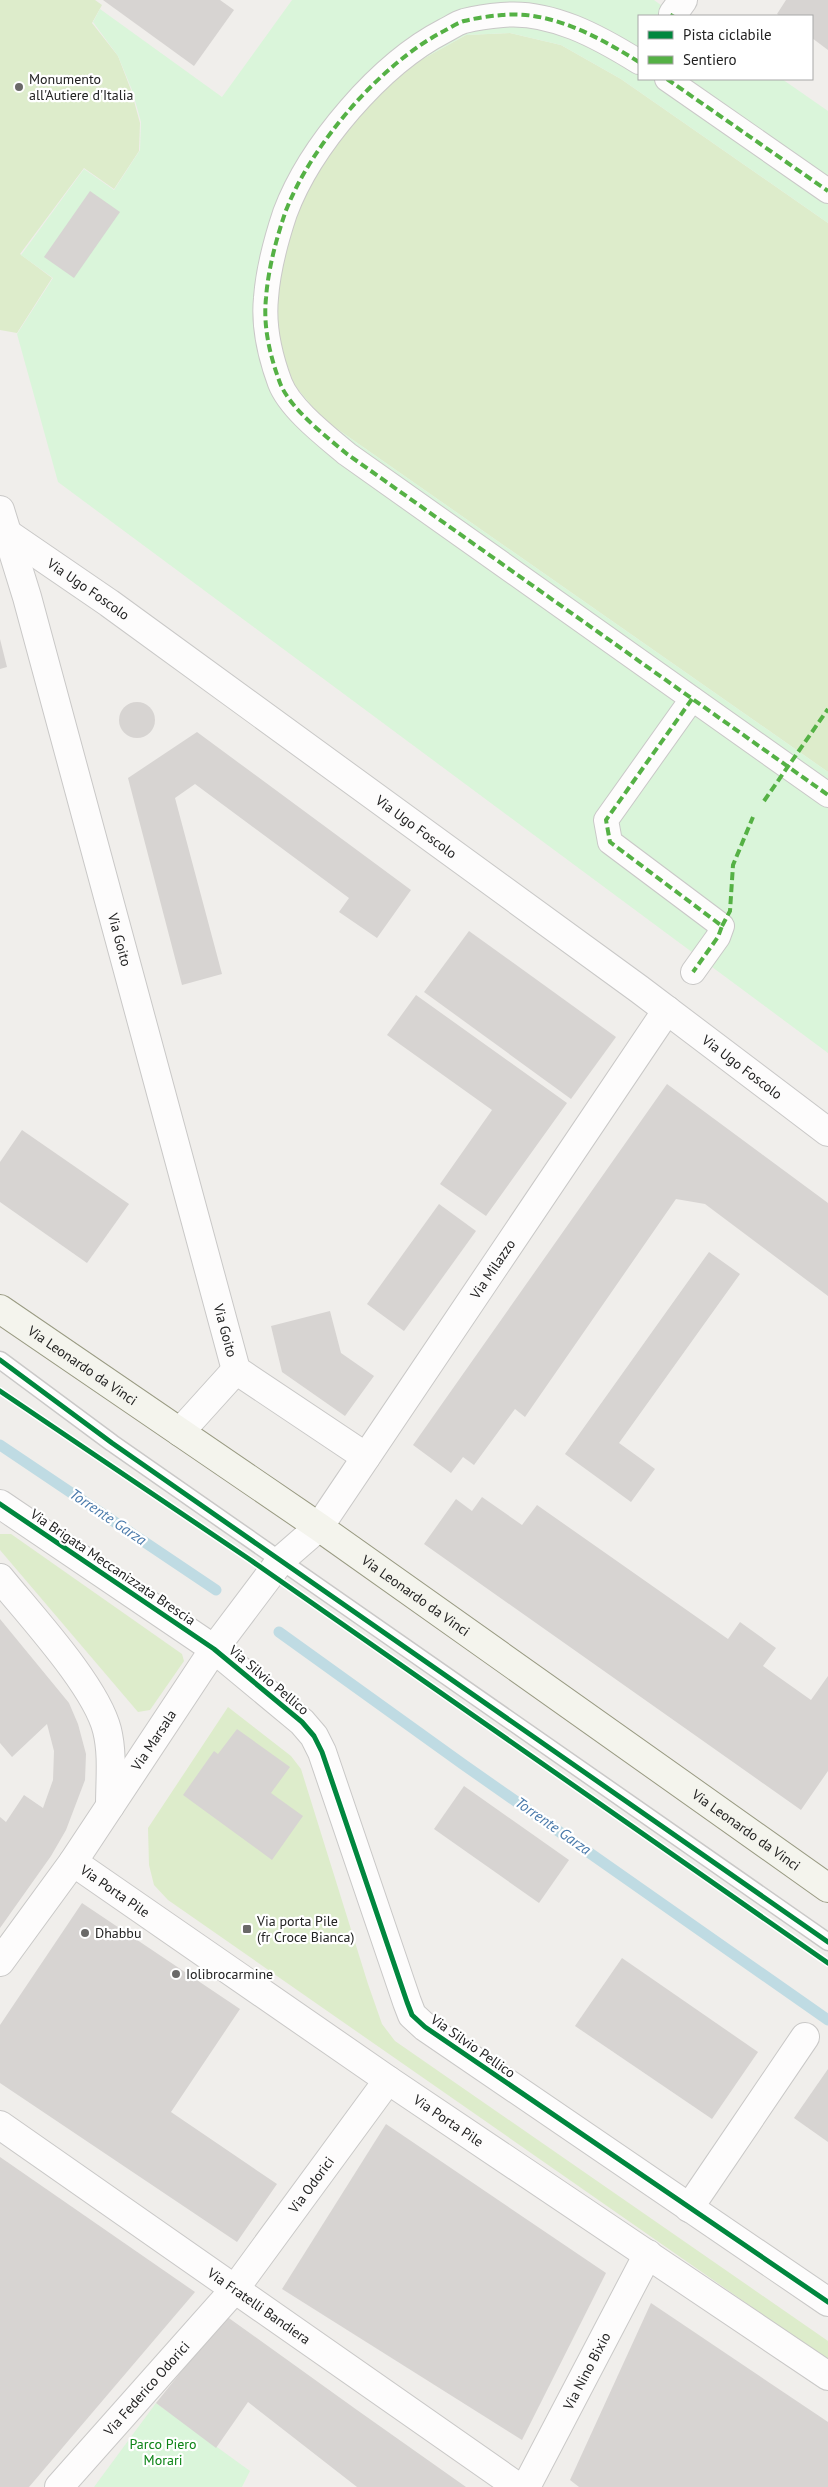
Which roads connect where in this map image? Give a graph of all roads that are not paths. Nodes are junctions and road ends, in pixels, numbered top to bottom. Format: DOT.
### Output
graph roads {
  1 [pos="638,61"];
  2 [pos="668,80"];
  3 [pos="828,191"];
  4 [pos="2,524"];
  5 [pos="692,699"];
  6 [pos="828,795"];
  7 [pos="693,972"];
  8 [pos="667,1010"];
  9 [pos="828,1132"];
  10 [pos="0,1309"];
  11 [pos="0,1360"];
  12 [pos="236,1370"];
  13 [pos="180,1432"];
  14 [pos="366,1457"];
  15 [pos="0,1504"];
  16 [pos="319,1527"];
  17 [pos="281,1560"];
  18 [pos="0,1578"];
  19 [pos="214,1649"];
  20 [pos="110,1806"];
  21 [pos="73,1862"];
  22 [pos="828,1888"];
  23 [pos="828,1942"];
  24 [pos="0,1962"];
  25 [pos="805,2037"];
  26 [pos="388,2080"];
  27 [pos="0,2125"];
  28 [pos="688,2208"];
  29 [pos="648,2254"];
  30 [pos="234,2290"];
  31 [pos="828,2302"];
  32 [pos="828,2376"];
  33 [pos="59,2487"];
  34 [pos="518,2487"];
  35 [pos="526,2487"];
  1 -- 5 [label="street"];
  2 -- 3 [label="street"];
  4 -- 8 [label="street, Via Ugo Foscolo"];
  4 -- 12 [label="street, Via Goito"];
  5 -- 6 [label="street"];
  5 -- 7 [label="street"];
  8 -- 9 [label="street, Via Ugo Foscolo"];
  8 -- 14 [label="street, Via Milazzo"];
  10 -- 13 [label="main road, Via Leonardo da Vinci"];
  11 -- 17 [label="lane"];
  12 -- 13 [label="street, Via Goito"];
  12 -- 14 [label="street, Via Goito"];
  13 -- 16 [label="main road, Via Leonardo da Vinci"];
  14 -- 16 [label="street, Via Milazzo"];
  15 -- 19 [label="street, Via Brigata Meccanizzata Brescia"];
  16 -- 17 [label="street, Via Marsala"];
  16 -- 22 [label="main road, Via Leonardo da Vinci"];
  17 -- 19 [label="street, Via Marsala"];
  17 -- 23 [label="lane"];
  18 -- 20 [label="street"];
  19 -- 20 [label="street, Via Marsala"];
  19 -- 28 [label="street, Via Silvio Pellico"];
  20 -- 21 [label="street, Via Marsala"];
  21 -- 24 [label="street, Via Marsala"];
  21 -- 26 [label="street, Via Porta Pile"];
  25 -- 28 [label="street"];
  26 -- 29 [label="street, Via Porta Pile"];
  26 -- 30 [label="street, Via Odorici"];
  27 -- 30 [label="street, Via Fratelli Bandiera"];
  28 -- 31 [label="street, Via Silvio Pellico"];
  29 -- 32 [label="street, Via Porta Pile"];
  29 -- 35 [label="street, Via Nino Bixio"];
  30 -- 33 [label="street, Via Federico Odorici"];
  30 -- 34 [label="street, Via Fratelli Bandiera"];
}
